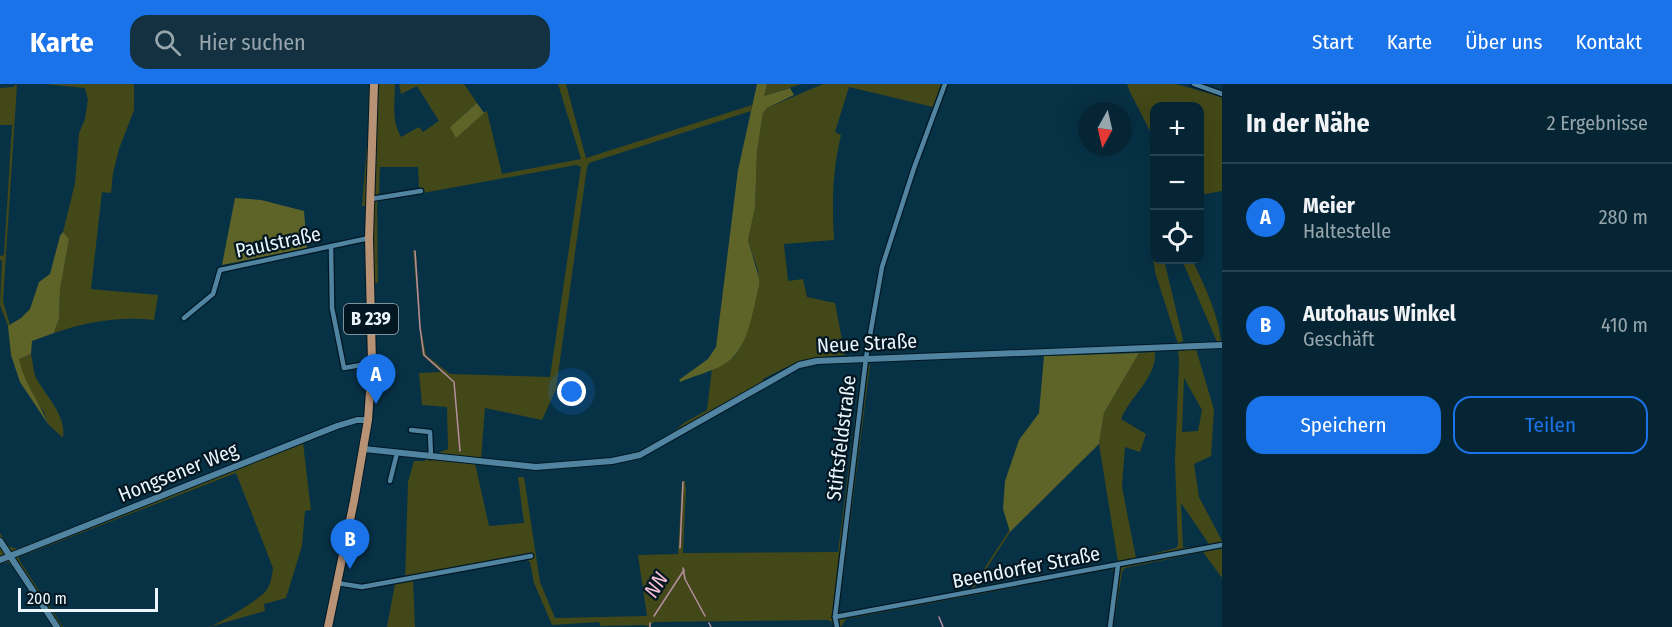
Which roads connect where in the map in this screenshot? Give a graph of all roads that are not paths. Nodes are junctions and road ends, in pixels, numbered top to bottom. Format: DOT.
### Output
graph roads {
  1 [pos="374,84"];
  2 [pos="945,84"];
  3 [pos="1194,84"];
  4 [pos="1222,94"];
  5 [pos="421,191"];
  6 [pos="371,200"];
  7 [pos="369,238"];
  8 [pos="331,246"];
  9 [pos="183,318"];
  10 [pos="1222,345"];
  11 [pos="866,358"];
  12 [pos="372,363"];
  13 [pos="368,420"];
  14 [pos="411,430"];
  15 [pos="364,449"];
  16 [pos="397,453"];
  17 [pos="431,457"];
  18 [pos="390,481"];
  19 [pos="0,541"];
  20 [pos="1222,545"];
  21 [pos="10,556"];
  22 [pos="531,556"];
  23 [pos="0,560"];
  24 [pos="1118,565"];
  25 [pos="337,583"];
  26 [pos="835,618"];
  27 [pos="57,627"];
  28 [pos="328,627"];
  29 [pos="837,627"];
  30 [pos="1110,627"];
  1 -- 6 [label="main road, B 239"];
  2 -- 11 [label="street, Stiftsfeldstraße"];
  3 -- 4 [label="street"];
  5 -- 6 [label="street"];
  6 -- 7 [label="main road, B 239"];
  7 -- 8 [label="street, Paulstraße"];
  7 -- 12 [label="main road, B 239"];
  8 -- 9 [label="street, Paulstraße"];
  8 -- 12 [label="street"];
  10 -- 11 [label="street, Neue Straße"];
  11 -- 17 [label="street, Neue Straße"];
  11 -- 26 [label="street, Stiftsfeldstraße"];
  12 -- 13 [label="main road, B 239"];
  13 -- 15 [label="main road, B 239"];
  13 -- 21 [label="street, Hongsener Weg"];
  14 -- 17 [label="street"];
  15 -- 16 [label="street, Neue Straße"];
  15 -- 25 [label="main road, B 239"];
  16 -- 17 [label="street, Neue Straße"];
  16 -- 18 [label="street"];
  19 -- 21 [label="street"];
  20 -- 24 [label="street, Beendorfer Straße"];
  21 -- 23 [label="street, Hongsener Weg"];
  21 -- 27 [label="street"];
  22 -- 25 [label="street"];
  24 -- 26 [label="street, Beendorfer Straße"];
  24 -- 30 [label="street"];
  25 -- 28 [label="main road, B 239"];
  26 -- 29 [label="street, Stiftsfeldstraße"];
}
